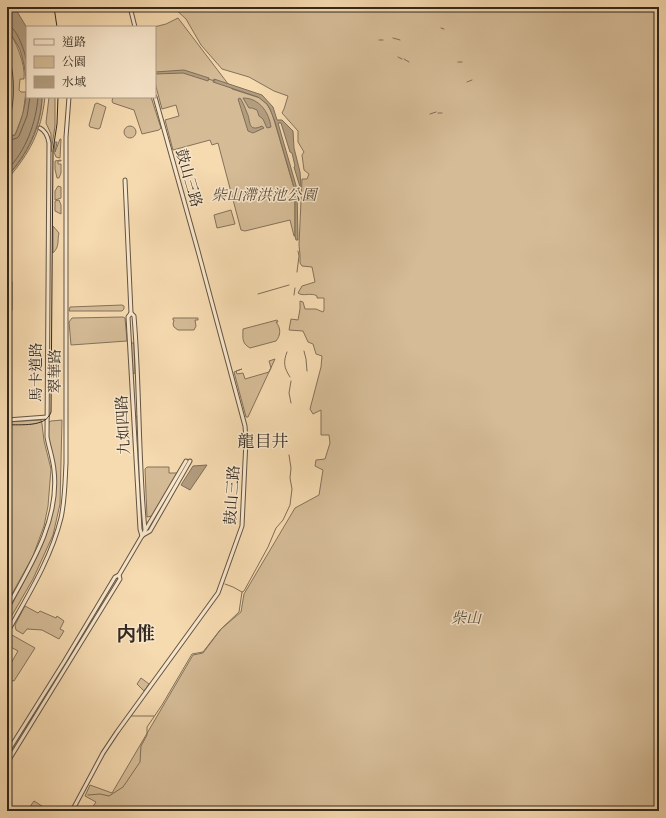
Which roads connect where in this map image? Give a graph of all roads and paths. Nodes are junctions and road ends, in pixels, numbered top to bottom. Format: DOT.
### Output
graph roads {
  1 [pos="130,7"];
  2 [pos="135,26"];
  3 [pos="7,57"];
  4 [pos="8,64"];
  5 [pos="7,71"];
  6 [pos="10,86"];
  7 [pos="69,98"];
  8 [pos="155,98"];
  9 [pos="8,107"];
  10 [pos="7,121"];
  11 [pos="40,128"];
  12 [pos="124,180"];
  13 [pos="131,313"];
  14 [pos="47,417"];
  15 [pos="7,420"];
  16 [pos="144,518"];
  17 [pos="152,518"];
  18 [pos="145,530"];
  19 [pos="142,536"];
  20 [pos="119,575"];
  21 [pos="7,608"];
  22 [pos="7,633"];
  23 [pos="7,753"];
  24 [pos="7,763"];
  25 [pos="72,811"];
  1 -- 2 [label="street"];
  3 -- 4 [label="street"];
  4 -- 6 [label="street"];
  5 -- 6 [label="street"];
  6 -- 9 [label="street"];
  7 -- 22 [label="street, 翠華路"];
  8 -- 25 [label="street, 鼓山三路"];
  9 -- 10 [label="street"];
  11 -- 14 [label="street, 馬卡道路"];
  12 -- 13 [label="street, 九如四路"];
  13 -- 16 [label="street, 九如四路"];
  13 -- 19 [label="street, 九如四路"];
  14 -- 15 [label="street"];
  14 -- 21 [label="street, 馬卡道路"];
  16 -- 17 [label="street"];
  16 -- 18 [label="street, 九如四路"];
  17 -- 18 [label="street"];
  17 -- 19 [label="street"];
  18 -- 19 [label="street"];
  19 -- 20 [label="street"];
  20 -- 23 [label="street"];
  20 -- 24 [label="street"];
}
